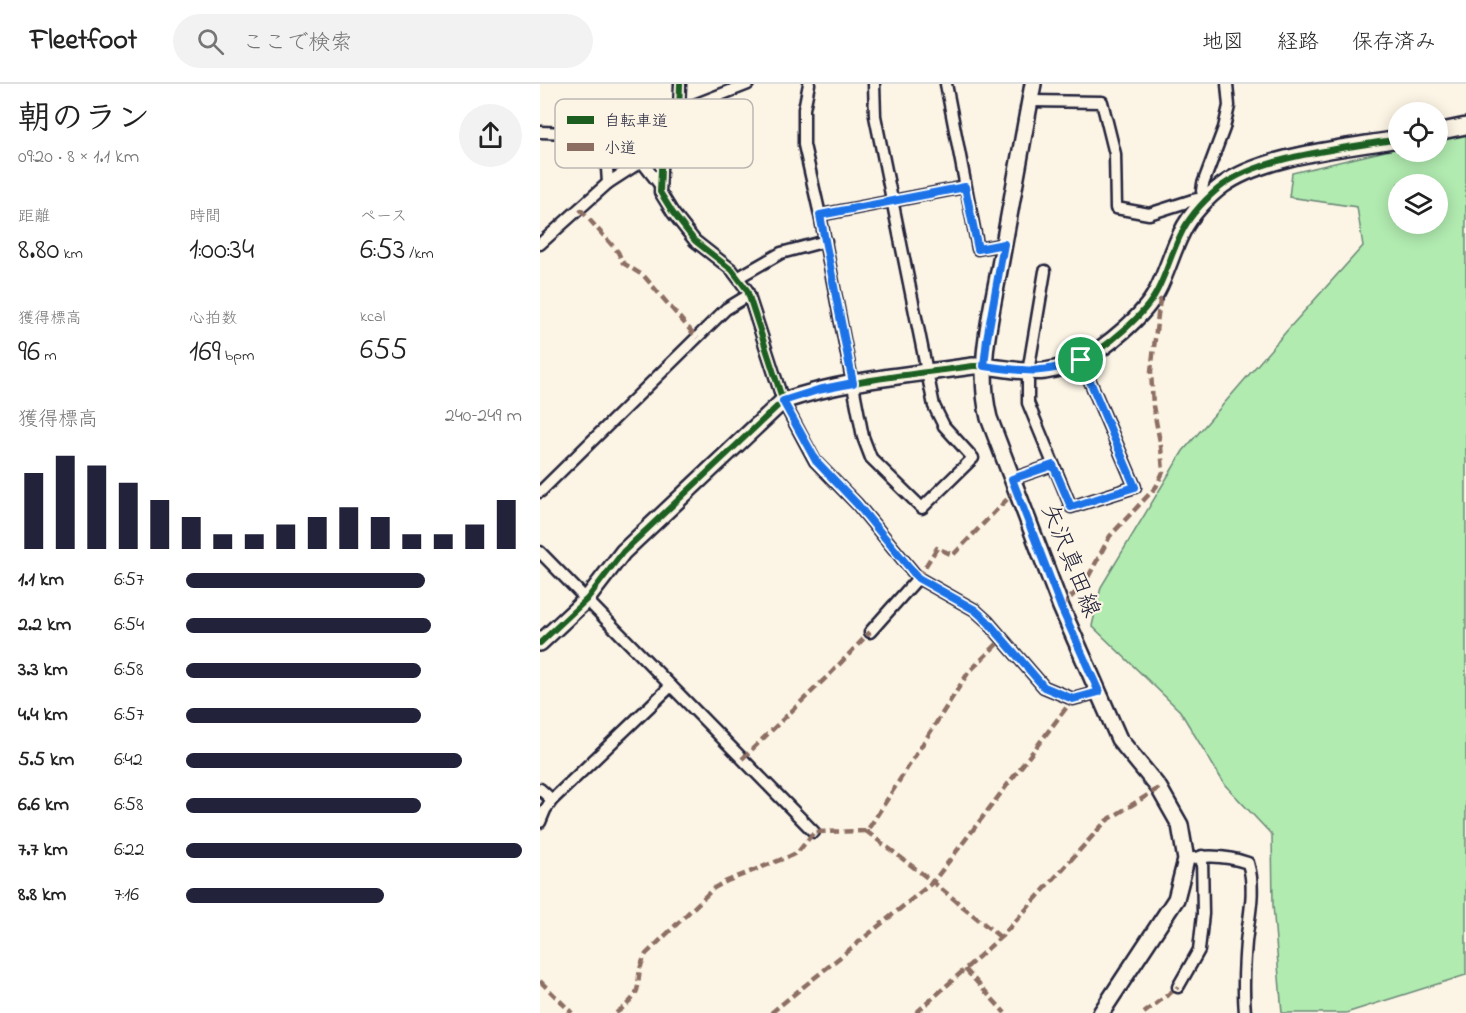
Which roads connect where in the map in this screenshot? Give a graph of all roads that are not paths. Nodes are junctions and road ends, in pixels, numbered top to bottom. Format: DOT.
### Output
graph roads {
  1 [pos="680,84"];
  2 [pos="748,84"];
  3 [pos="809,84"];
  4 [pos="874,84"];
  5 [pos="946,84"];
  6 [pos="1033,84"];
  7 [pos="1227,84"];
  8 [pos="679,99"];
  9 [pos="710,99"];
  10 [pos="1030,101"];
  11 [pos="1466,126"];
  12 [pos="1448,130"];
  13 [pos="540,132"];
  14 [pos="555,132"];
  15 [pos="1388,141"];
  16 [pos="607,168"];
  17 [pos="632,168"];
  18 [pos="647,168"];
  19 [pos="661,168"];
  20 [pos="608,183"];
  21 [pos="660,185"];
  22 [pos="965,187"];
  23 [pos="1208,198"];
  24 [pos="892,202"];
  25 [pos="820,215"];
  26 [pos="826,241"];
  27 [pos="540,244"];
  28 [pos="1004,244"];
  29 [pos="1045,272"];
  30 [pos="739,277"];
  31 [pos="749,295"];
  32 [pos="1081,360"];
  33 [pos="984,366"];
  34 [pos="1028,372"];
  35 [pos="927,373"];
  36 [pos="853,383"];
  37 [pos="783,401"];
  38 [pos="1053,465"];
  39 [pos="1012,479"];
  40 [pos="540,492"];
  41 [pos="540,552"];
  42 [pos="918,578"];
  43 [pos="587,599"];
  44 [pos="870,632"];
  45 [pos="540,643"];
  46 [pos="671,686"];
  47 [pos="1099,692"];
  48 [pos="540,789"];
  49 [pos="552,800"];
  50 [pos="540,822"];
  51 [pos="814,832"];
  52 [pos="1202,856"];
  53 [pos="1186,860"];
  54 [pos="1178,987"];
  55 [pos="1101,1013"];
  56 [pos="1245,1013"];
  1 -- 8 [label="street"];
  2 -- 9 [label="street"];
  3 -- 25 [label="street"];
  4 -- 24 [label="street"];
  5 -- 22 [label="street"];
  6 -- 10 [label="street, 矢沢真田線"];
  7 -- 23 [label="street"];
  10 -- 23 [label="street"];
  10 -- 28 [label="street, 矢沢真田線"];
  11 -- 12 [label="street"];
  13 -- 14 [label="street"];
  15 -- 23 [label="street"];
  16 -- 20 [label="street"];
  17 -- 20 [label="street"];
  18 -- 21 [label="street"];
  19 -- 21 [label="street"];
  20 -- 27 [label="street"];
  21 -- 30 [label="street"];
  22 -- 24 [label="street"];
  22 -- 28 [label="street"];
  23 -- 32 [label="street"];
  24 -- 25 [label="street"];
  24 -- 35 [label="street"];
  25 -- 26 [label="street"];
  26 -- 30 [label="street"];
  26 -- 36 [label="street"];
  28 -- 33 [label="street, 矢沢真田線"];
  29 -- 34 [label="street"];
  30 -- 31 [label="street"];
  31 -- 37 [label="street"];
  31 -- 40 [label="street"];
  32 -- 34 [label="street"];
  32 -- 38 [label="street"];
  33 -- 34 [label="street"];
  33 -- 35 [label="street"];
  33 -- 39 [label="street, 矢沢真田線"];
  34 -- 38 [label="street"];
  35 -- 36 [label="street"];
  35 -- 36 [label="street"];
  36 -- 37 [label="street"];
  37 -- 42 [label="street"];
  37 -- 43 [label="street"];
  38 -- 39 [label="street"];
  39 -- 47 [label="street, 矢沢真田線"];
  41 -- 43 [label="street"];
  42 -- 44 [label="street"];
  42 -- 47 [label="street"];
  43 -- 45 [label="street"];
  43 -- 46 [label="street"];
  46 -- 49 [label="street"];
  46 -- 51 [label="street"];
  47 -- 53 [label="street, 矢沢真田線"];
  48 -- 49 [label="street"];
  49 -- 50 [label="street"];
  52 -- 53 [label="street"];
  52 -- 54 [label="street"];
  52 -- 56 [label="street"];
  53 -- 55 [label="street, 矢沢真田線"];
}
